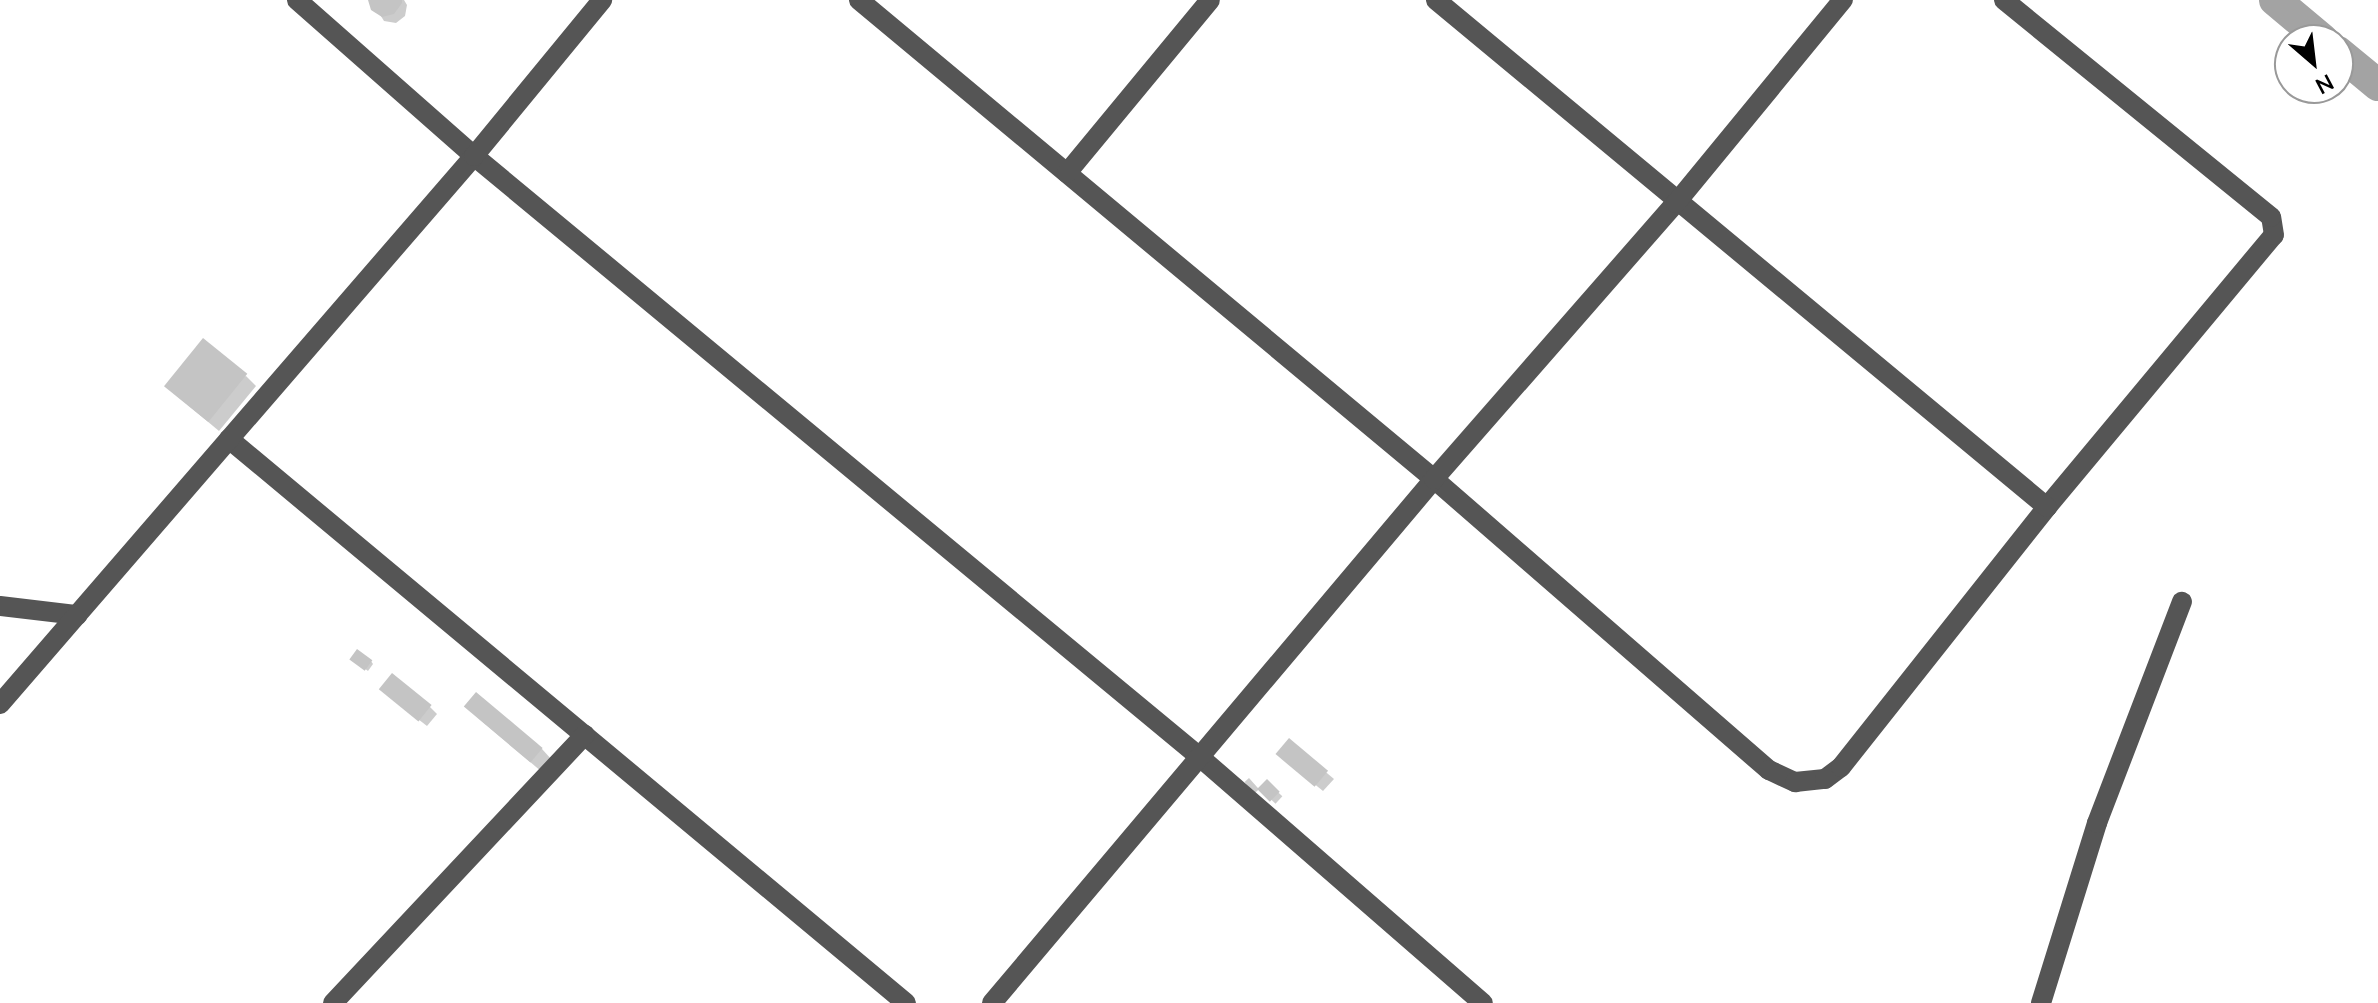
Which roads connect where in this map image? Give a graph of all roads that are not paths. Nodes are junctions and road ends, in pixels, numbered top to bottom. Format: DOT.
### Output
graph roads {
  1 [pos="297,0"];
  2 [pos="602,0"];
  3 [pos="859,0"];
  4 [pos="1210,0"];
  5 [pos="1436,0"];
  6 [pos="1843,0"];
  7 [pos="2004,0"];
  8 [pos="474,156"];
  9 [pos="1067,173"];
  10 [pos="1676,203"];
  11 [pos="229,439"];
  12 [pos="1434,479"];
  13 [pos="2047,507"];
  14 [pos="2182,602"];
  15 [pos="0,606"];
  16 [pos="77,615"];
  17 [pos="0,704"];
  18 [pos="585,735"];
  19 [pos="1202,759"];
  20 [pos="333,1003"];
  21 [pos="906,1003"];
  22 [pos="992,1003"];
  23 [pos="1483,1003"];
  24 [pos="2041,1003"];
  1 -- 8 [label="street"];
  2 -- 8 [label="street"];
  3 -- 9 [label="street"];
  4 -- 9 [label="street"];
  5 -- 10 [label="street"];
  6 -- 10 [label="street"];
  7 -- 13 [label="street"];
  8 -- 11 [label="street"];
  8 -- 19 [label="street"];
  9 -- 12 [label="street"];
  10 -- 12 [label="street"];
  10 -- 13 [label="street"];
  11 -- 16 [label="street"];
  11 -- 18 [label="street"];
  12 -- 13 [label="street"];
  12 -- 19 [label="street"];
  14 -- 24 [label="street"];
  15 -- 16 [label="street"];
  16 -- 17 [label="street"];
  18 -- 20 [label="street"];
  18 -- 21 [label="street"];
  19 -- 22 [label="street"];
  19 -- 23 [label="street"];
}
